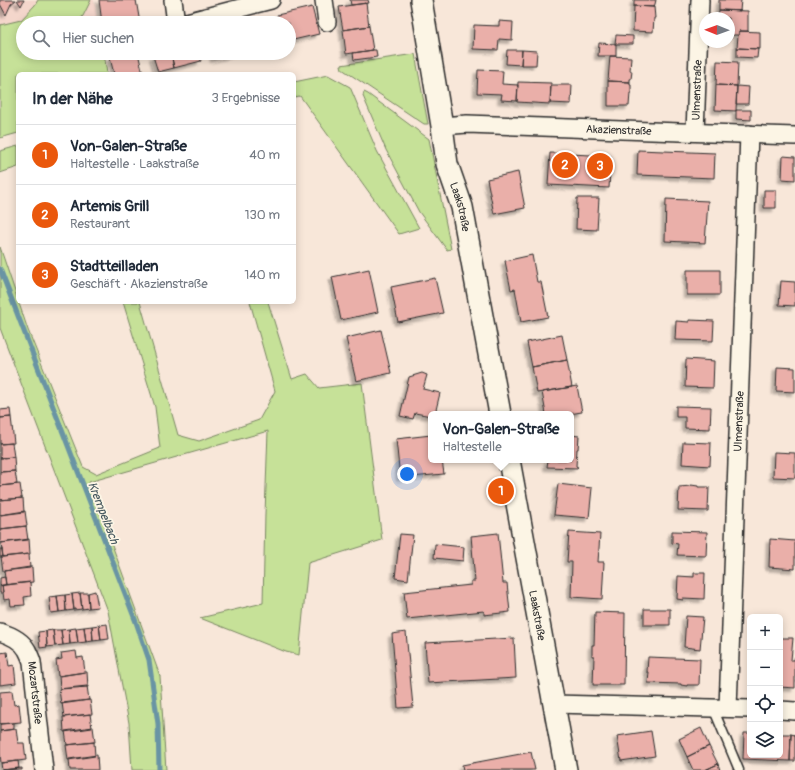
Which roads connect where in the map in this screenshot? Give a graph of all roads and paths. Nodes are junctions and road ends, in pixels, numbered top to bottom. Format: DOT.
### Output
graph roads {
  1 [pos="173,0"];
  2 [pos="271,0"];
  3 [pos="324,0"];
  4 [pos="421,0"];
  5 [pos="700,0"];
  6 [pos="175,16"];
  7 [pos="210,16"];
  8 [pos="327,22"];
  9 [pos="442,126"];
  10 [pos="695,132"];
  11 [pos="749,134"];
  12 [pos="795,136"];
  13 [pos="499,411"];
  14 [pos="509,463"];
  15 [pos="0,632"];
  16 [pos="554,704"];
  17 [pos="720,708"];
  18 [pos="747,709"];
  19 [pos="783,710"];
  20 [pos="795,711"];
  21 [pos="44,770"];
  22 [pos="566,770"];
  23 [pos="739,770"];
  1 -- 6 [label="street"];
  2 -- 7 [label="street"];
  3 -- 8 [label="street"];
  4 -- 9 [label="street, Laakstraße"];
  5 -- 10 [label="street, Ulmenstraße"];
  9 -- 10 [label="street, Akazienstraße"];
  9 -- 13 [label="street, Laakstraße"];
  10 -- 11 [label="street, Akazienstraße"];
  11 -- 12 [label="street, Akazienstraße"];
  11 -- 17 [label="street, Ulmenstraße"];
  14 -- 16 [label="street, Laakstraße"];
  15 -- 21 [label="street, Mozartstraße"];
  16 -- 17 [label="street"];
  16 -- 22 [label="street, Laakstraße"];
  17 -- 18 [label="street"];
  17 -- 23 [label="lane"];
  19 -- 20 [label="street"];
}
